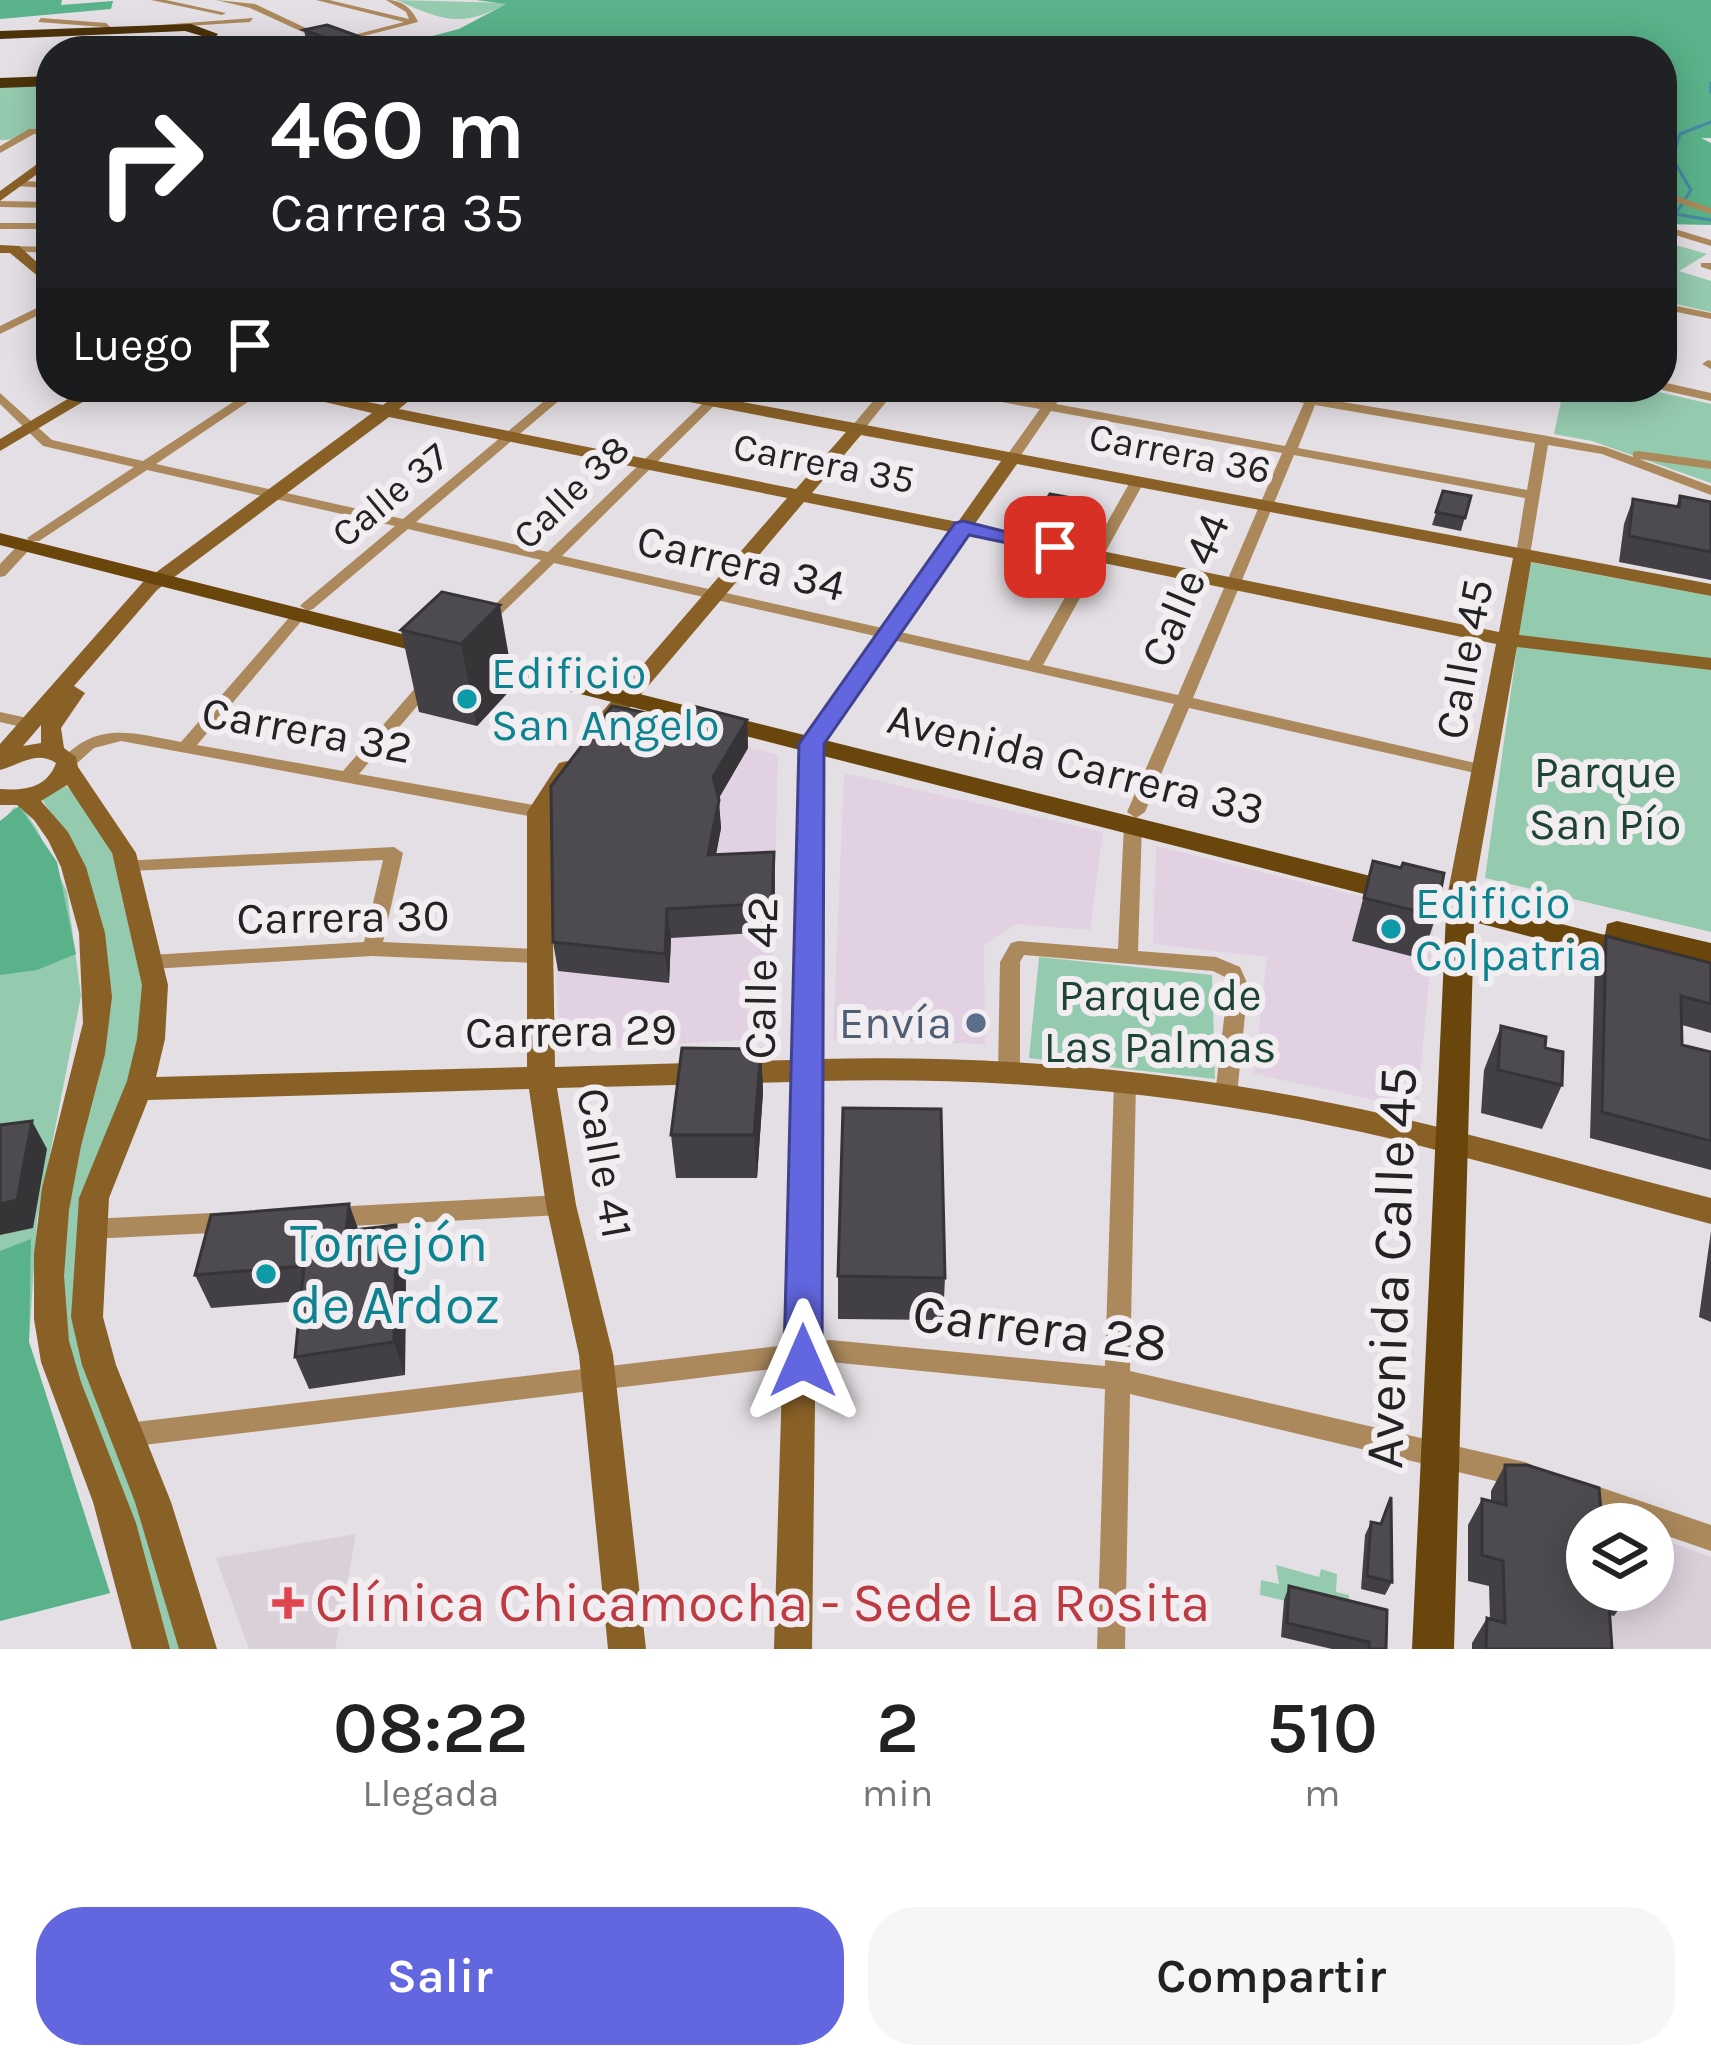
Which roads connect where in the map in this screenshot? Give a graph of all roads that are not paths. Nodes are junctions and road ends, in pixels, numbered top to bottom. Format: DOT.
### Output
graph roads {
  1 [pos="155,0"];
  2 [pos="220,0"];
  3 [pos="320,0"];
  4 [pos="390,0"];
  5 [pos="41,20"];
  6 [pos="414,22"];
  7 [pos="110,31"];
  8 [pos="0,35"];
  9 [pos="209,36"];
  10 [pos="319,36"];
  11 [pos="357,36"];
  12 [pos="36,82"];
  13 [pos="0,83"];
  14 [pos="36,131"];
  15 [pos="2,147"];
  16 [pos="36,170"];
  17 [pos="16,184"];
  18 [pos="36,185"];
  19 [pos="1677,197"];
  20 [pos="0,201"];
  21 [pos="36,204"];
  22 [pos="1711,212"];
  23 [pos="0,226"];
  24 [pos="36,226"];
  25 [pos="1711,227"];
  26 [pos="1678,233"];
  27 [pos="1711,243"];
  28 [pos="7,249"];
  29 [pos="36,271"];
  30 [pos="1677,309"];
  31 [pos="36,312"];
  32 [pos="1711,316"];
  33 [pos="0,331"];
  34 [pos="1677,389"];
  35 [pos="1711,397"];
  36 [pos="0,398"];
  37 [pos="75,402"];
  38 [pos="243,402"];
  39 [pos="341,402"];
  40 [pos="398,402"];
  41 [pos="551,402"];
  42 [pos="712,402"];
  43 [pos="751,402"];
  44 [pos="879,402"];
  45 [pos="1025,402"];
  46 [pos="1051,402"];
  47 [pos="1310,402"];
  48 [pos="1323,402"];
  49 [pos="1048,406"];
  50 [pos="386,411"];
  51 [pos="29,429"];
  52 [pos="856,429"];
  53 [pos="511,436"];
  54 [pos="1542,439"];
  55 [pos="0,446"];
  56 [pos="1290,450"];
  57 [pos="1605,451"];
  58 [pos="1012,458"];
  59 [pos="648,464"];
  60 [pos="146,465"];
  61 [pos="1711,465"];
  62 [pos="1137,482"];
  63 [pos="1711,491"];
  64 [pos="274,494"];
  65 [pos="800,495"];
  66 [pos="1533,495"];
  67 [pos="1266,506"];
  68 [pos="406,524"];
  69 [pos="963,527"];
  70 [pos="0,530"];
  71 [pos="0,539"];
  72 [pos="30,542"];
  73 [pos="1523,554"];
  74 [pos="1096,555"];
  75 [pos="552,557"];
  76 [pos="0,573"];
  77 [pos="167,576"];
  78 [pos="1233,584"];
  79 [pos="1711,590"];
  80 [pos="715,594"];
  81 [pos="304,611"];
  82 [pos="889,633"];
  83 [pos="1508,640"];
  84 [pos="462,646"];
  85 [pos="1711,664"];
  86 [pos="1034,667"];
  87 [pos="630,693"];
  88 [pos="1183,701"];
  89 [pos="0,717"];
  90 [pos="26,723"];
  91 [pos="815,739"];
  92 [pos="185,748"];
  93 [pos="0,760"];
  94 [pos="63,761"];
  95 [pos="1484,770"];
  96 [pos="347,777"];
  97 [pos="9,802"];
  98 [pos="539,812"];
  99 [pos="1134,819"];
  100 [pos="128,865"];
  101 [pos="1460,900"];
  102 [pos="372,949"];
  103 [pos="1711,954"];
  104 [pos="1128,955"];
  105 [pos="536,956"];
  106 [pos="152,962"];
  107 [pos="1711,972"];
  108 [pos="804,1071"];
  109 [pos="1009,1072"];
  110 [pos="541,1076"];
  111 [pos="1125,1082"];
  112 [pos="139,1089"];
  113 [pos="1226,1095"];
  114 [pos="1450,1142"];
  115 [pos="561,1204"];
  116 [pos="1711,1211"];
  117 [pos="309,1218"];
  118 [pos="263,1220"];
  119 [pos="89,1229"];
  120 [pos="803,1350"];
  121 [pos="598,1375"];
  122 [pos="1118,1379"];
  123 [pos="127,1435"];
  124 [pos="1439,1451"];
  125 [pos="1711,1538"];
  126 [pos="151,1649"];
  127 [pos="198,1649"];
  128 [pos="627,1649"];
  129 [pos="793,1649"];
  130 [pos="1111,1649"];
  131 [pos="1433,1649"];
  1 -- 7 [label="street"];
  2 -- 10 [label="street"];
  3 -- 6 [label="street"];
  4 -- 6 [label="street"];
  5 -- 7 [label="street"];
  6 -- 11 [label="street"];
  7 -- 8 [label="highway"];
  7 -- 9 [label="highway"];
  12 -- 13 [label="highway"];
  14 -- 15 [label="street"];
  16 -- 17 [label="street"];
  17 -- 18 [label="street"];
  17 -- 20 [label="street"];
  19 -- 22 [label="street"];
  20 -- 21 [label="street"];
  23 -- 24 [label="street"];
  25 -- 26 [label="street"];
  26 -- 27 [label="street"];
  28 -- 29 [label="street"];
  30 -- 32 [label="street"];
  31 -- 33 [label="street"];
  34 -- 35 [label="street"];
  36 -- 51 [label="street, Carrera 34"];
  37 -- 51 [label="street"];
  38 -- 60 [label="street"];
  39 -- 50 [label="street, Carrera 35"];
  40 -- 50 [label="street"];
  41 -- 53 [label="street, Calle 37"];
  42 -- 59 [label="street, Calle 38"];
  43 -- 52 [label="street, Carrera 36"];
  44 -- 52 [label="street"];
  45 -- 49 [label="street"];
  46 -- 49 [label="street"];
  47 -- 56 [label="street, Calle 44"];
  48 -- 54 [label="street"];
  49 -- 56 [label="street"];
  49 -- 58 [label="street"];
  50 -- 53 [label="street, Carrera 35"];
  50 -- 64 [label="street"];
  51 -- 55 [label="street"];
  51 -- 60 [label="street, Carrera 34"];
  52 -- 58 [label="street, Carrera 36"];
  52 -- 65 [label="street"];
  53 -- 59 [label="street, Carrera 35"];
  53 -- 68 [label="street, Calle 37"];
  54 -- 57 [label="street"];
  54 -- 66 [label="street, Calle 45"];
  56 -- 66 [label="street"];
  56 -- 67 [label="street, Calle 44"];
  57 -- 61 [label="street"];
  57 -- 63 [label="street"];
  58 -- 62 [label="street, Carrera 36"];
  58 -- 69 [label="street"];
  59 -- 65 [label="street, Carrera 35"];
  59 -- 75 [label="street, Calle 38"];
  60 -- 64 [label="street, Carrera 34"];
  60 -- 72 [label="street"];
  62 -- 67 [label="street, Carrera 36"];
  62 -- 74 [label="street"];
  64 -- 68 [label="street, Carrera 34"];
  64 -- 77 [label="street"];
  65 -- 69 [label="street, Carrera 35"];
  65 -- 80 [label="street"];
  66 -- 73 [label="street, Calle 45"];
  67 -- 73 [label="street, Carrera 36"];
  67 -- 78 [label="street, Calle 44"];
  68 -- 75 [label="street, Carrera 34"];
  68 -- 81 [label="street, Calle 37"];
  69 -- 74 [label="street, Carrera 35"];
  69 -- 82 [label="street"];
  70 -- 72 [label="main road, Avenida Carrera 33"];
  71 -- 72 [label="main road, Avenida Carrera 33"];
  72 -- 76 [label="street"];
  72 -- 77 [label="main road, Avenida Carrera 33"];
  73 -- 79 [label="street, Carrera 36"];
  73 -- 83 [label="street, Calle 45"];
  74 -- 78 [label="street, Carrera 35"];
  74 -- 86 [label="street"];
  75 -- 80 [label="street, Carrera 34"];
  75 -- 84 [label="street, Calle 38"];
  77 -- 81 [label="main road, Avenida Carrera 33"];
  77 -- 90 [label="street"];
  77 -- 94 [label="street"];
  78 -- 83 [label="street, Carrera 35"];
  78 -- 88 [label="street, Calle 44"];
  80 -- 82 [label="street, Carrera 34"];
  80 -- 87 [label="street"];
  81 -- 84 [label="main road, Avenida Carrera 33"];
  81 -- 87 [label="main road, Avenida Carrera 33"];
  81 -- 92 [label="street, Calle 37"];
  82 -- 86 [label="street, Carrera 34"];
  82 -- 91 [label="street"];
  83 -- 85 [label="street, Carrera 35"];
  83 -- 95 [label="street, Calle 45"];
  84 -- 87 [label="main road, Avenida Carrera 33"];
  84 -- 96 [label="street, Calle 38"];
  86 -- 88 [label="street, Carrera 34"];
  87 -- 91 [label="main road, Avenida Carrera 33"];
  87 -- 98 [label="street"];
  88 -- 95 [label="street, Carrera 34"];
  88 -- 99 [label="street, Calle 44"];
  89 -- 90 [label="street"];
  90 -- 93 [label="street"];
  91 -- 99 [label="main road, Avenida Carrera 33"];
  91 -- 108 [label="street, Calle 42"];
  92 -- 94 [label="street, Carrera 32"];
  92 -- 96 [label="street, Carrera 32"];
  93 -- 94 [label="street"];
  94 -- 97 [label="street"];
  94 -- 100 [label="street"];
  95 -- 101 [label="street, Calle 45"];
  96 -- 98 [label="street, Carrera 32"];
  97 -- 126 [label="street"];
  98 -- 105 [label="street, Calle 41"];
  99 -- 101 [label="main road, Avenida Carrera 33"];
  99 -- 104 [label="street, Calle 44"];
  100 -- 102 [label="street"];
  100 -- 106 [label="street"];
  101 -- 103 [label="main road, Avenida Carrera 33"];
  101 -- 107 [label="main road, Avenida Carrera 33"];
  101 -- 114 [label="main road, Avenida Calle 45"];
  102 -- 105 [label="street, Carrera 30"];
  102 -- 106 [label="street, Carrera 30"];
  104 -- 109 [label="street"];
  104 -- 113 [label="street"];
  105 -- 110 [label="street, Calle 41"];
  106 -- 112 [label="street"];
  108 -- 109 [label="street, Carrera 29"];
  108 -- 110 [label="street, Carrera 29"];
  108 -- 120 [label="street, Calle 42"];
  109 -- 111 [label="street, Carrera 29"];
  110 -- 112 [label="street, Carrera 29"];
  110 -- 115 [label="street, Calle 41"];
  111 -- 113 [label="street, Carrera 29"];
  111 -- 122 [label="street"];
  112 -- 119 [label="street"];
  113 -- 114 [label="street, Carrera 29"];
  114 -- 116 [label="street, Carrera 29"];
  114 -- 124 [label="main road, Avenida Calle 45"];
  115 -- 117 [label="street"];
  115 -- 121 [label="street, Calle 41"];
  118 -- 119 [label="street"];
  119 -- 123 [label="street"];
  120 -- 121 [label="street, Carrera 28"];
  120 -- 122 [label="street, Carrera 28"];
  120 -- 129 [label="street, Calle 42"];
  121 -- 123 [label="street, Carrera 28"];
  121 -- 128 [label="street, Calle 41"];
  122 -- 124 [label="street, Carrera 28"];
  122 -- 130 [label="street"];
  123 -- 127 [label="street"];
  124 -- 125 [label="street, Carrera 28"];
  124 -- 131 [label="main road, Avenida Calle 45"];
}
